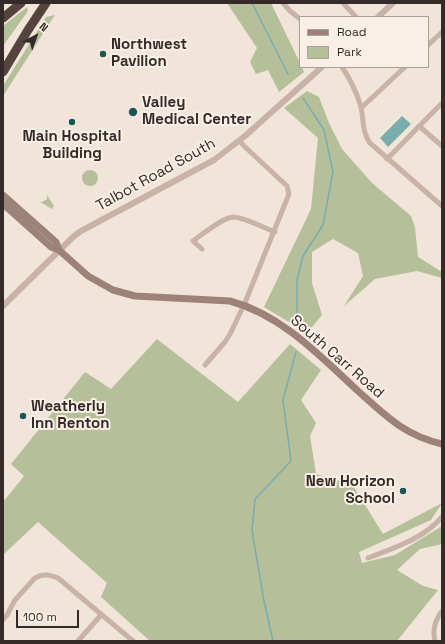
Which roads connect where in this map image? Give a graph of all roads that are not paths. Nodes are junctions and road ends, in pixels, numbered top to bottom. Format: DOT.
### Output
graph roads {
  1 [pos="15,3"];
  2 [pos="21,3"];
  3 [pos="46,3"];
  4 [pos="283,3"];
  5 [pos="343,3"];
  6 [pos="393,3"];
  7 [pos="3,13"];
  8 [pos="355,16"];
  9 [pos="379,16"];
  10 [pos="3,18"];
  11 [pos="299,18"];
  12 [pos="442,32"];
  13 [pos="429,44"];
  14 [pos="321,68"];
  15 [pos="343,68"];
  16 [pos="404,68"];
  17 [pos="3,72"];
  18 [pos="442,103"];
  19 [pos="361,108"];
  20 [pos="419,126"];
  21 [pos="240,141"];
  22 [pos="442,146"];
  23 [pos="387,159"];
  24 [pos="3,195"];
  25 [pos="3,204"];
  26 [pos="442,206"];
  27 [pos="274,232"];
  28 [pos="202,249"];
  29 [pos="59,250"];
  30 [pos="244,305"];
  31 [pos="3,306"];
  32 [pos="205,365"];
  33 [pos="442,444"];
  34 [pos="442,517"];
  35 [pos="368,558"];
  36 [pos="442,610"];
  37 [pos="101,615"];
  38 [pos="3,620"];
  39 [pos="78,641"];
  40 [pos="133,641"];
  41 [pos="435,641"];
  1 -- 7 [label="highway"];
  2 -- 10 [label="highway"];
  3 -- 17 [label="highway"];
  4 -- 11 [label="street"];
  5 -- 8 [label="street"];
  6 -- 9 [label="street"];
  12 -- 13 [label="street"];
  14 -- 21 [label="street, Talbot Road South"];
  15 -- 19 [label="street"];
  16 -- 19 [label="street"];
  18 -- 20 [label="street"];
  19 -- 23 [label="street"];
  20 -- 22 [label="street"];
  20 -- 23 [label="street"];
  21 -- 27 [label="street"];
  21 -- 29 [label="street, Talbot Road South"];
  23 -- 26 [label="street"];
  24 -- 29 [label="main road"];
  25 -- 29 [label="main road"];
  27 -- 28 [label="street"];
  27 -- 30 [label="street"];
  29 -- 30 [label="main road, South Carr Road"];
  29 -- 31 [label="street, Talbot Road South"];
  30 -- 32 [label="street"];
  30 -- 33 [label="main road, South Carr Road"];
  34 -- 35 [label="street"];
  36 -- 41 [label="street"];
  37 -- 38 [label="street"];
  37 -- 39 [label="street"];
  37 -- 40 [label="street"];
}
